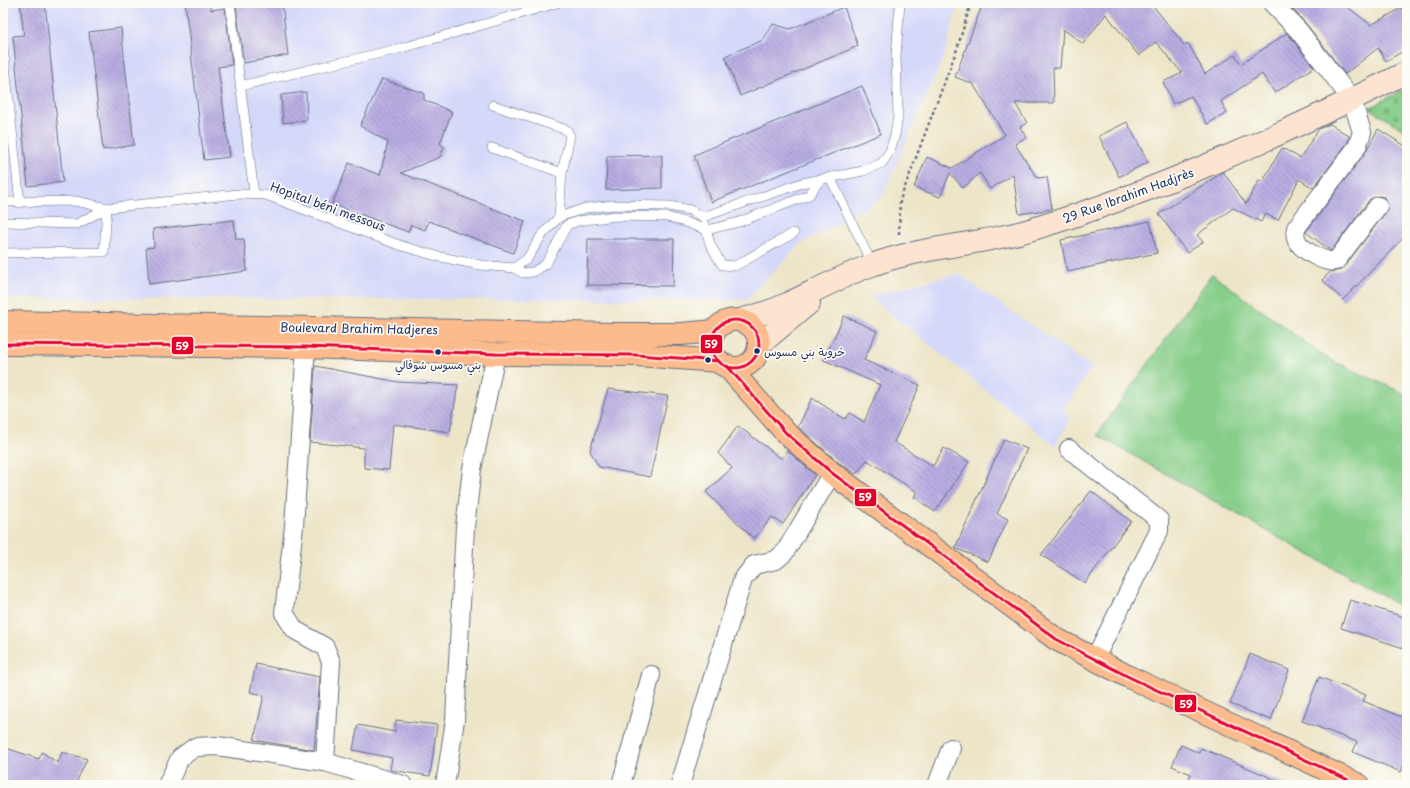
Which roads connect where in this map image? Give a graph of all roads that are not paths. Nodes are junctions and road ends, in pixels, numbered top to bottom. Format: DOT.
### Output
graph roads {
  1 [pos="230,3"];
  2 [pos="557,3"];
  3 [pos="900,3"];
  4 [pos="1272,3"];
  5 [pos="3,47"];
  6 [pos="4,58"];
  7 [pos="1407,72"];
  8 [pos="240,86"];
  9 [pos="1352,100"];
  10 [pos="493,105"];
  11 [pos="492,148"];
  12 [pos="562,173"];
  13 [pos="830,177"];
  14 [pos="820,180"];
  15 [pos="254,194"];
  16 [pos="3,202"];
  17 [pos="20,203"];
  18 [pos="1378,206"];
  19 [pos="107,208"];
  20 [pos="558,217"];
  21 [pos="703,217"];
  22 [pos="3,222"];
  23 [pos="707,230"];
  24 [pos="794,233"];
  25 [pos="3,253"];
  26 [pos="872,264"];
  27 [pos="514,268"];
  28 [pos="836,281"];
  29 [pos="740,320"];
  30 [pos="3,322"];
  31 [pos="715,331"];
  32 [pos="3,344"];
  33 [pos="306,347"];
  34 [pos="755,353"];
  35 [pos="496,354"];
  36 [pos="723,364"];
  37 [pos="769,415"];
  38 [pos="1069,449"];
  39 [pos="832,473"];
  40 [pos="1094,660"];
  41 [pos="651,675"];
  42 [pos="951,748"];
  43 [pos="325,762"];
  44 [pos="167,785"];
  45 [pos="403,785"];
  46 [pos="445,785"];
  47 [pos="621,785"];
  48 [pos="680,785"];
  49 [pos="937,785"];
  50 [pos="1359,785"];
  1 -- 8 [label="lane"];
  2 -- 8 [label="lane"];
  3 -- 13 [label="lane"];
  4 -- 9 [label="street"];
  5 -- 6 [label="lane"];
  6 -- 17 [label="lane"];
  7 -- 9 [label="main road, 29 Rue Ibrahim Hadjrès"];
  8 -- 15 [label="lane"];
  9 -- 18 [label="street"];
  9 -- 26 [label="main road, 29 Rue Ibrahim Hadjrès"];
  10 -- 12 [label="lane"];
  11 -- 12 [label="lane"];
  12 -- 20 [label="lane"];
  13 -- 14 [label="lane"];
  13 -- 26 [label="lane"];
  14 -- 21 [label="lane"];
  14 -- 23 [label="lane"];
  15 -- 19 [label="lane, Hopital béni messous"];
  15 -- 27 [label="lane, Hopital béni messous"];
  16 -- 17 [label="lane, Hopital béni messous"];
  17 -- 19 [label="lane, Hopital béni messous"];
  19 -- 22 [label="lane, Hopital béni messous"];
  19 -- 25 [label="lane"];
  20 -- 21 [label="lane"];
  20 -- 27 [label="lane"];
  21 -- 23 [label="lane"];
  23 -- 24 [label="lane"];
  23 -- 27 [label="lane, Hopital béni messous"];
  26 -- 28 [label="main road, 29 Rue Ibrahim Hadjrès"];
  28 -- 29 [label="main road, 29 Rue Ibrahim Hadjrès"];
  28 -- 34 [label="main road, 29 Rue Ibrahim Hadjrès"];
  29 -- 31 [label="main road"];
  29 -- 34 [label="main road"];
  30 -- 31 [label="main road, Boulevard Brahim Hadjeres"];
  31 -- 36 [label="main road"];
  32 -- 33 [label="main road, Boulevard Brahim Hadjeres"];
  33 -- 35 [label="main road, Boulevard Brahim Hadjeres"];
  33 -- 43 [label="street"];
  34 -- 36 [label="main road"];
  34 -- 37 [label="main road"];
  35 -- 36 [label="main road, Boulevard Brahim Hadjeres"];
  35 -- 46 [label="street"];
  36 -- 37 [label="main road"];
  37 -- 39 [label="main road"];
  38 -- 40 [label="street"];
  39 -- 40 [label="main road"];
  39 -- 48 [label="street"];
  40 -- 50 [label="main road"];
  41 -- 47 [label="street"];
  42 -- 49 [label="street"];
  43 -- 44 [label="street"];
  43 -- 45 [label="street"];
}
